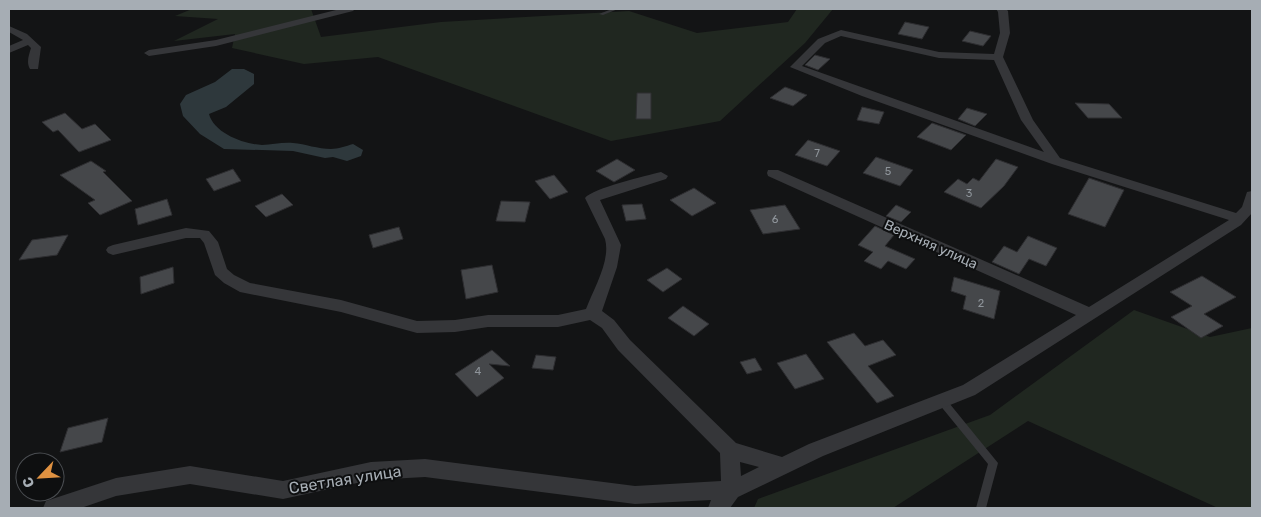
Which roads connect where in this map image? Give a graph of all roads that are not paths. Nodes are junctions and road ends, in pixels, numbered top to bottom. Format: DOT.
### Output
graph roads {
  1 [pos="350,9"];
  2 [pos="616,9"];
  3 [pos="1001,9"];
  4 [pos="601,14"];
  5 [pos="9,30"];
  6 [pos="29,41"];
  7 [pos="9,50"];
  8 [pos="149,53"];
  9 [pos="998,57"];
  10 [pos="34,67"];
  11 [pos="1056,160"];
  12 [pos="773,173"];
  13 [pos="661,176"];
  14 [pos="1252,196"];
  15 [pos="1239,219"];
  16 [pos="112,250"];
  17 [pos="593,313"];
  18 [pos="1090,314"];
  19 [pos="942,401"];
  20 [pos="730,450"];
  21 [pos="783,466"];
  22 [pos="731,490"];
  23 [pos="52,508"];
  24 [pos="718,508"];
  25 [pos="981,508"];
  1 -- 8 [label="street"];
  2 -- 4 [label="lane"];
  3 -- 9 [label="street"];
  5 -- 6 [label="street"];
  6 -- 7 [label="street"];
  6 -- 10 [label="street"];
  9 -- 11 [label="street"];
  9 -- 11 [label="street"];
  11 -- 15 [label="street"];
  12 -- 18 [label="street, Верхняя улица"];
  13 -- 17 [label="street"];
  14 -- 15 [label="street"];
  15 -- 18 [label="street"];
  16 -- 17 [label="street"];
  17 -- 20 [label="street"];
  18 -- 19 [label="street"];
  19 -- 21 [label="street"];
  19 -- 25 [label="lane"];
  20 -- 21 [label="street"];
  20 -- 22 [label="street"];
  21 -- 22 [label="street"];
  22 -- 23 [label="street, Светлая улица"];
  22 -- 24 [label="street"];
}
